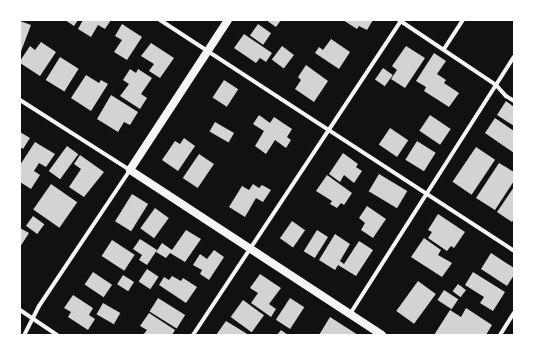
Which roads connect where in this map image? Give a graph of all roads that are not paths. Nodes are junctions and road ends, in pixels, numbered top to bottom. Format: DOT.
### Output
graph roads {
  1 [pos="160,20"];
  2 [pos="228,20"];
  3 [pos="463,20"];
  4 [pos="399,21"];
  5 [pos="444,49"];
  6 [pos="208,51"];
  7 [pos="514,57"];
  8 [pos="496,85"];
  9 [pos="20,100"];
  10 [pos="514,101"];
  11 [pos="328,130"];
  12 [pos="130,170"];
  13 [pos="427,195"];
  14 [pos="250,249"];
  15 [pos="514,251"];
  16 [pos="20,310"];
  17 [pos="514,313"];
  18 [pos="349,314"];
  19 [pos="34,319"];
  20 [pos="380,334"];
  21 [pos="24,335"];
  22 [pos="57,335"];
  23 [pos="193,335"];
  24 [pos="500,335"];
  1 -- 6 [label="street"];
  2 -- 6 [label="main road"];
  3 -- 5 [label="street"];
  4 -- 5 [label="street"];
  4 -- 11 [label="street"];
  5 -- 8 [label="street"];
  6 -- 11 [label="street"];
  6 -- 12 [label="main road"];
  7 -- 8 [label="street"];
  8 -- 10 [label="street"];
  8 -- 13 [label="street"];
  9 -- 12 [label="street"];
  11 -- 13 [label="street"];
  11 -- 14 [label="street"];
  12 -- 14 [label="main road"];
  12 -- 19 [label="street"];
  13 -- 15 [label="street"];
  13 -- 18 [label="street"];
  14 -- 18 [label="main road"];
  14 -- 23 [label="street"];
  16 -- 19 [label="street"];
  17 -- 24 [label="street"];
  18 -- 20 [label="main road"];
  19 -- 21 [label="street"];
  19 -- 22 [label="street"];
}
